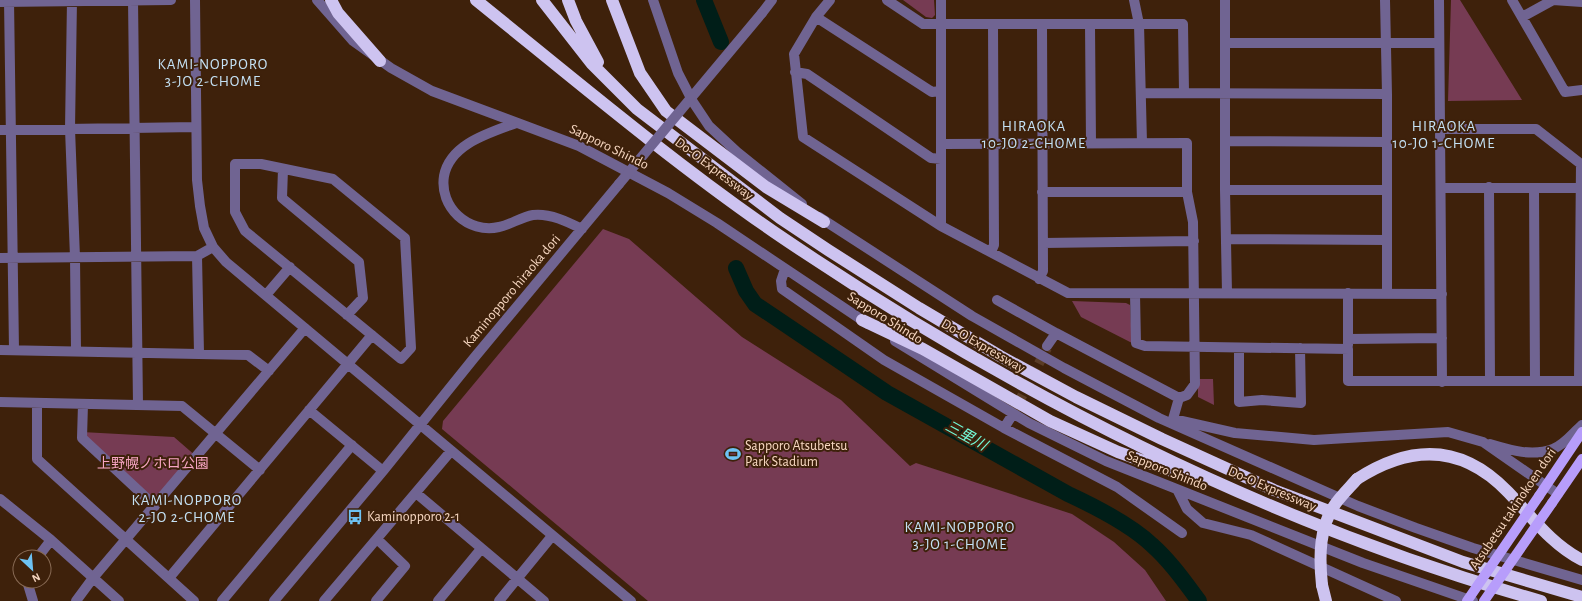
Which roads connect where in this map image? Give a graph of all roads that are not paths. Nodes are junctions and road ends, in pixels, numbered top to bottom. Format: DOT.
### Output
graph roads {
  1 [pos="72,0"];
  2 [pos="133,0"];
  3 [pos="171,0"];
  4 [pos="195,0"];
  5 [pos="317,0"];
  6 [pos="331,0"];
  7 [pos="476,0"];
  8 [pos="542,0"];
  9 [pos="568,0"];
  10 [pos="612,0"];
  11 [pos="653,0"];
  12 [pos="772,0"];
  13 [pos="830,0"];
  14 [pos="887,0"];
  15 [pos="941,0"];
  16 [pos="1134,0"];
  17 [pos="1225,0"];
  18 [pos="1385,0"];
  19 [pos="1439,0"];
  20 [pos="1512,0"];
  21 [pos="6,1"];
  22 [pos="1582,2"];
  23 [pos="816,17"];
  24 [pos="1522,17"];
  25 [pos="941,24"];
  26 [pos="993,24"];
  27 [pos="1042,24"];
  28 [pos="1139,24"];
  29 [pos="1090,25"];
  30 [pos="1386,42"];
  31 [pos="1226,43"];
  32 [pos="1439,43"];
  33 [pos="380,61"];
  34 [pos="795,72"];
  35 [pos="1582,90"];
  36 [pos="942,91"];
  37 [pos="1184,92"];
  38 [pos="1226,92"];
  39 [pos="1141,93"];
  40 [pos="1387,94"];
  41 [pos="637,109"];
  42 [pos="516,122"];
  43 [pos="196,127"];
  44 [pos="134,128"];
  45 [pos="11,129"];
  46 [pos="70,129"];
  47 [pos="1440,129"];
  48 [pos="0,130"];
  49 [pos="1225,142"];
  50 [pos="1387,142"];
  51 [pos="994,143"];
  52 [pos="1042,143"];
  53 [pos="1091,143"];
  54 [pos="1142,143"];
  55 [pos="941,144"];
  56 [pos="941,159"];
  57 [pos="283,169"];
  58 [pos="1489,187"];
  59 [pos="1441,188"];
  60 [pos="1534,188"];
  61 [pos="1582,188"];
  62 [pos="1225,190"];
  63 [pos="1387,190"];
  64 [pos="1042,192"];
  65 [pos="1187,192"];
  66 [pos="824,222"];
  67 [pos="942,226"];
  68 [pos="582,229"];
  69 [pos="1226,240"];
  70 [pos="1387,240"];
  71 [pos="1194,241"];
  72 [pos="1043,242"];
  73 [pos="213,247"];
  74 [pos="991,252"];
  75 [pos="197,256"];
  76 [pos="75,257"];
  77 [pos="136,257"];
  78 [pos="0,258"];
  79 [pos="13,258"];
  80 [pos="290,268"];
  81 [pos="785,270"];
  82 [pos="1039,279"];
  83 [pos="1194,293"];
  84 [pos="1227,293"];
  85 [pos="1348,293"];
  86 [pos="1387,293"];
  87 [pos="1135,294"];
  88 [pos="1442,294"];
  89 [pos="266,295"];
  90 [pos="998,300"];
  91 [pos="348,315"];
  92 [pos="862,320"];
  93 [pos="305,328"];
  94 [pos="1056,333"];
  95 [pos="372,335"];
  96 [pos="1442,338"];
  97 [pos="1348,344"];
  98 [pos="1047,346"];
  99 [pos="1194,347"];
  100 [pos="1300,348"];
  101 [pos="1239,349"];
  102 [pos="0,350"];
  103 [pos="14,350"];
  104 [pos="76,351"];
  105 [pos="137,352"];
  106 [pos="199,353"];
  107 [pos="348,363"];
  108 [pos="269,371"];
  109 [pos="1490,381"];
  110 [pos="1535,381"];
  111 [pos="1580,381"];
  112 [pos="1442,382"];
  113 [pos="1179,398"];
  114 [pos="0,402"];
  115 [pos="37,403"];
  116 [pos="83,404"];
  117 [pos="138,405"];
  118 [pos="309,410"];
  119 [pos="1011,417"];
  120 [pos="1159,418"];
  121 [pos="1173,419"];
  122 [pos="419,425"];
  123 [pos="1582,425"];
  124 [pos="1004,428"];
  125 [pos="1582,432"];
  126 [pos="216,434"];
  127 [pos="1483,442"];
  128 [pos="352,445"];
  129 [pos="451,451"];
  130 [pos="1582,459"];
  131 [pos="260,470"];
  132 [pos="383,471"];
  133 [pos="1546,486"];
  134 [pos="1178,491"];
  135 [pos="416,493"];
  136 [pos="1558,494"];
  137 [pos="0,499"];
  138 [pos="1266,504"];
  139 [pos="155,506"];
  140 [pos="1182,533"];
  141 [pos="552,536"];
  142 [pos="377,538"];
  143 [pos="51,540"];
  144 [pos="126,540"];
  145 [pos="44,549"];
  146 [pos="481,549"];
  147 [pos="1582,560"];
  148 [pos="93,578"];
  149 [pos="169,578"];
  150 [pos="517,579"];
  151 [pos="1582,580"];
  152 [pos="29,589"];
  153 [pos="1582,597"];
  154 [pos="33,601"];
  155 [pos="76,601"];
  156 [pos="119,601"];
  157 [pos="194,601"];
  158 [pos="222,601"];
  159 [pos="274,601"];
  160 [pos="324,601"];
  161 [pos="376,601"];
  162 [pos="438,601"];
  163 [pos="499,601"];
  164 [pos="544,601"];
  165 [pos="631,601"];
  166 [pos="1326,601"];
  167 [pos="1396,601"];
  168 [pos="1467,601"];
  169 [pos="1473,601"];
  170 [pos="1484,601"];
  171 [pos="1541,601"];
  1 -- 2 [label="street"];
  1 -- 21 [label="street"];
  1 -- 46 [label="street"];
  2 -- 3 [label="street"];
  2 -- 44 [label="street"];
  4 -- 43 [label="street"];
  5 -- 33 [label="street, Sapporo Shindo"];
  6 -- 33 [label="highway"];
  7 -- 138 [label="highway, Do-O Expressway"];
  8 -- 41 [label="highway, Do-O Expressway"];
  9 -- 41 [label="highway"];
  10 -- 66 [label="highway"];
  11 -- 66 [label="street"];
  12 -- 68 [label="street, Kaminopporo hiraoka dori, bridge"];
  13 -- 23 [label="street"];
  14 -- 25 [label="street"];
  15 -- 25 [label="street"];
  16 -- 28 [label="street"];
  17 -- 31 [label="street"];
  18 -- 30 [label="street"];
  19 -- 32 [label="street"];
  20 -- 24 [label="street"];
  21 -- 45 [label="street"];
  22 -- 24 [label="street"];
  23 -- 34 [label="street"];
  23 -- 36 [label="street"];
  24 -- 35 [label="street"];
  25 -- 26 [label="street"];
  25 -- 36 [label="street"];
  26 -- 27 [label="street"];
  26 -- 51 [label="street"];
  27 -- 29 [label="street"];
  27 -- 52 [label="street"];
  28 -- 29 [label="street"];
  28 -- 37 [label="street"];
  28 -- 39 [label="street"];
  29 -- 53 [label="street"];
  30 -- 31 [label="street"];
  30 -- 32 [label="street"];
  30 -- 40 [label="street"];
  31 -- 38 [label="street"];
  32 -- 47 [label="street"];
  33 -- 42 [label="street, Sapporo Shindo"];
  34 -- 56 [label="street"];
  34 -- 67 [label="street"];
  36 -- 55 [label="street"];
  37 -- 38 [label="street"];
  37 -- 39 [label="street"];
  38 -- 40 [label="street"];
  38 -- 49 [label="street"];
  39 -- 54 [label="street"];
  40 -- 50 [label="street"];
  41 -- 153 [label="highway, Do-O Expressway"];
  42 -- 68 [label="street"];
  42 -- 81 [label="street, Sapporo Shindo"];
  43 -- 44 [label="street"];
  43 -- 73 [label="street"];
  44 -- 46 [label="street"];
  44 -- 77 [label="street"];
  45 -- 46 [label="street"];
  45 -- 48 [label="street"];
  45 -- 79 [label="street"];
  46 -- 76 [label="street"];
  47 -- 59 [label="street"];
  47 -- 61 [label="street"];
  49 -- 50 [label="street"];
  49 -- 62 [label="street"];
  50 -- 63 [label="street"];
  51 -- 52 [label="street"];
  51 -- 55 [label="street"];
  51 -- 74 [label="street"];
  52 -- 53 [label="street"];
  52 -- 64 [label="street"];
  53 -- 54 [label="street"];
  54 -- 65 [label="street"];
  55 -- 56 [label="street"];
  56 -- 67 [label="street"];
  57 -- 80 [label="street"];
  57 -- 91 [label="street"];
  57 -- 95 [label="street"];
  58 -- 59 [label="street"];
  58 -- 60 [label="street"];
  58 -- 109 [label="street"];
  59 -- 88 [label="street"];
  60 -- 61 [label="street"];
  60 -- 110 [label="street"];
  61 -- 111 [label="street"];
  62 -- 63 [label="street"];
  62 -- 69 [label="street"];
  63 -- 70 [label="street"];
  64 -- 65 [label="street"];
  64 -- 72 [label="street"];
  65 -- 71 [label="street"];
  66 -- 120 [label="street"];
  67 -- 74 [label="street"];
  68 -- 122 [label="street, Kaminopporo hiraoka dori"];
  69 -- 70 [label="street"];
  69 -- 84 [label="street"];
  70 -- 86 [label="street"];
  71 -- 72 [label="street"];
  71 -- 83 [label="street"];
  72 -- 82 [label="street"];
  73 -- 75 [label="street"];
  73 -- 89 [label="street"];
  74 -- 82 [label="street"];
  75 -- 77 [label="street"];
  75 -- 106 [label="street"];
  76 -- 77 [label="street"];
  76 -- 79 [label="street"];
  76 -- 104 [label="street"];
  77 -- 105 [label="street"];
  78 -- 79 [label="street"];
  79 -- 103 [label="street"];
  80 -- 89 [label="street"];
  80 -- 91 [label="street"];
  81 -- 92 [label="street, Sapporo Shindo"];
  81 -- 124 [label="street"];
  82 -- 87 [label="street"];
  83 -- 84 [label="street"];
  83 -- 87 [label="street"];
  83 -- 99 [label="street"];
  84 -- 85 [label="street"];
  85 -- 86 [label="street"];
  85 -- 97 [label="street"];
  86 -- 88 [label="street"];
  87 -- 99 [label="street"];
  88 -- 96 [label="street"];
  89 -- 93 [label="street"];
  90 -- 94 [label="street"];
  91 -- 95 [label="street"];
  92 -- 134 [label="street, Sapporo Shindo"];
  92 -- 138 [label="highway"];
  93 -- 107 [label="street"];
  93 -- 108 [label="street"];
  94 -- 98 [label="street"];
  94 -- 113 [label="street"];
  95 -- 107 [label="street"];
  96 -- 97 [label="street"];
  96 -- 112 [label="street"];
  97 -- 100 [label="street"];
  97 -- 112 [label="street"];
  99 -- 101 [label="street"];
  99 -- 113 [label="street"];
  100 -- 101 [label="street"];
  100 -- 101 [label="street"];
  102 -- 103 [label="street"];
  103 -- 104 [label="street"];
  104 -- 105 [label="street"];
  105 -- 106 [label="street"];
  105 -- 117 [label="street"];
  106 -- 108 [label="street"];
  107 -- 118 [label="street"];
  107 -- 122 [label="street"];
  108 -- 126 [label="street"];
  109 -- 110 [label="street"];
  109 -- 112 [label="street"];
  110 -- 111 [label="street"];
  113 -- 121 [label="street"];
  114 -- 115 [label="street"];
  115 -- 116 [label="street"];
  115 -- 144 [label="street"];
  116 -- 117 [label="street"];
  116 -- 139 [label="street"];
  117 -- 126 [label="street"];
  118 -- 128 [label="street"];
  118 -- 131 [label="street"];
  119 -- 124 [label="street"];
  120 -- 121 [label="street"];
  120 -- 151 [label="street"];
  121 -- 127 [label="street"];
  122 -- 129 [label="street"];
  122 -- 132 [label="street, Kaminopporo hiraoka dori"];
  123 -- 127 [label="street"];
  124 -- 140 [label="street"];
  125 -- 133 [label="main road, Atsubetsu takinokoen dori"];
  126 -- 131 [label="street"];
  126 -- 139 [label="street"];
  127 -- 133 [label="street"];
  128 -- 132 [label="street"];
  128 -- 158 [label="street"];
  129 -- 135 [label="street"];
  129 -- 141 [label="street"];
  130 -- 136 [label="main road, Atsubetsu takinokoen dori"];
  131 -- 149 [label="street"];
  132 -- 159 [label="street, Kaminopporo hiraoka dori"];
  133 -- 136 [label="street"];
  133 -- 168 [label="main road, Atsubetsu takinokoen dori, bridge"];
  134 -- 167 [label="street"];
  134 -- 169 [label="street, Sapporo Shindo"];
  135 -- 142 [label="street"];
  135 -- 146 [label="street"];
  136 -- 170 [label="main road, Atsubetsu takinokoen dori, bridge"];
  137 -- 143 [label="street"];
  138 -- 171 [label="highway, Do-O Expressway"];
  139 -- 144 [label="street"];
  141 -- 150 [label="street"];
  141 -- 165 [label="street"];
  142 -- 160 [label="street"];
  142 -- 161 [label="street"];
  143 -- 145 [label="street"];
  143 -- 148 [label="street"];
  144 -- 148 [label="street"];
  144 -- 149 [label="street"];
  146 -- 150 [label="street"];
  146 -- 162 [label="street"];
  147 -- 166 [label="highway, bridge"];
  148 -- 155 [label="street"];
  148 -- 156 [label="street"];
  149 -- 157 [label="street"];
  150 -- 163 [label="street"];
  150 -- 164 [label="street"];
  152 -- 154 [label="street"];
}
